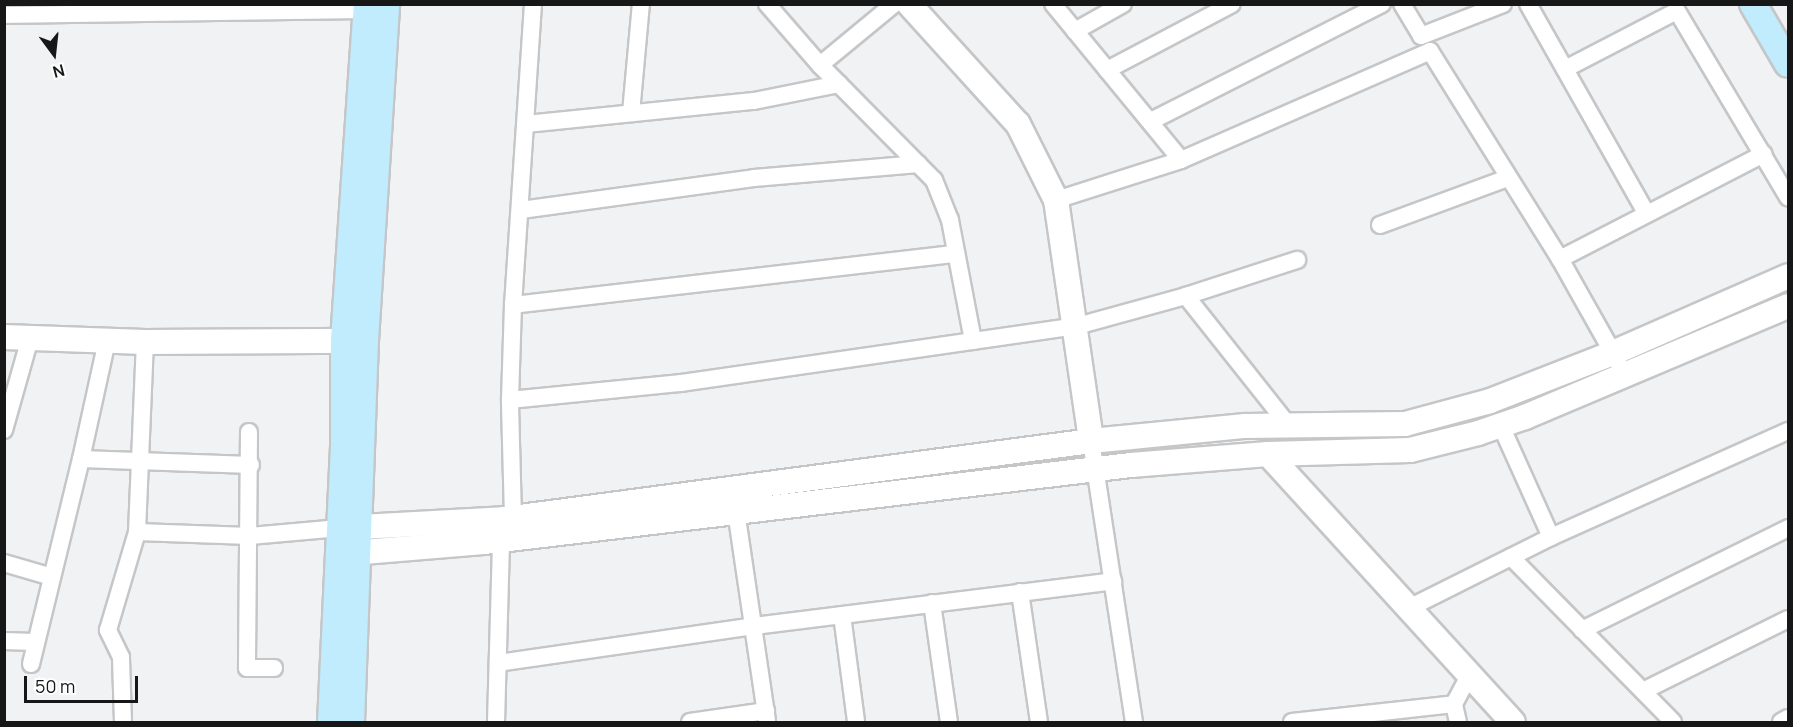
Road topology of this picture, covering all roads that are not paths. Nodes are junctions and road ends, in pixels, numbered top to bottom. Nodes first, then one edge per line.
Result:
1 (533, 4) edge
2 (641, 4) edge
3 (767, 4) edge
4 (894, 4) edge
5 (909, 4) edge
6 (1053, 4) edge
7 (1124, 4) edge
8 (1232, 4) edge
9 (1382, 4) edge
10 (1402, 4) edge
11 (1503, 4) edge
12 (1528, 4) edge
13 (1753, 4) edge
14 (376, 7) edge
15 (1675, 8) edge
16 (4, 15) edge
17 (1075, 31) junction
18 (1421, 36) junction
19 (1430, 51) junction
20 (1788, 64) edge
21 (820, 65) junction
22 (1565, 69) junction
23 (1107, 70) junction
24 (839, 84) junction
25 (631, 113) junction
26 (1151, 122) junction
27 (526, 124) junction
28 (1763, 154) junction
29 (1181, 160) junction
30 (918, 164) junction
31 (1508, 178) junction
32 (1788, 197) edge
33 (1056, 200) junction
34 (521, 210) junction
35 (1647, 214) junction
36 (1380, 225) dead end
37 (956, 254) junction
38 (1560, 259) junction
39 (1297, 260) dead end
40 (1788, 276) edge
41 (1186, 296) junction
42 (513, 305) junction
43 (1788, 306) edge
44 (1077, 326) junction
45 (4, 337) edge
46 (30, 338) junction
47 (107, 341) junction
48 (354, 341) junction
49 (973, 341) junction
50 (145, 342) junction
51 (1613, 353) junction
52 (1624, 376) junction
53 (510, 400) junction
54 (1245, 426) junction
55 (1501, 426) junction
56 (1290, 427) junction
57 (4, 430) edge
58 (1788, 431) edge
59 (249, 432) dead end
60 (1091, 441) junction
61 (1268, 454) junction
62 (81, 459) junction
63 (141, 462) junction
64 (251, 465) junction
65 (1095, 469) junction
66 (733, 488) junction
67 (736, 513) junction
68 (513, 518) junction
69 (349, 528) junction
70 (1788, 528) edge
71 (137, 532) junction
72 (250, 536) junction
73 (1551, 537) junction
74 (501, 540) junction
75 (346, 554) junction
76 (1510, 557) junction
77 (4, 563) edge
78 (52, 577) junction
79 (1113, 580) junction
80 (1020, 592) junction
81 (932, 603) junction
82 (1409, 608) junction
83 (842, 615) junction
84 (1788, 619) edge
85 (754, 626) junction
86 (1582, 630) junction
87 (4, 641) edge
88 (34, 642) junction
89 (498, 663) junction
90 (31, 664) dead end
91 (274, 668) dead end
92 (1469, 676) junction
93 (1643, 691) junction
94 (1454, 704) junction
95 (767, 717) edge
96 (1788, 718) edge
97 (123, 723) edge
98 (331, 723) edge
99 (351, 723) edge
100 (496, 723) edge
101 (690, 723) edge
102 (856, 723) edge
103 (949, 723) edge
104 (1039, 723) edge
105 (1134, 723) edge
106 (1292, 723) edge
107 (1458, 723) edge
108 (1512, 723) edge
109 (1673, 723) edge
110 (1781, 723) edge

1 - 27 street
2 - 25 street
3 - 21 street
4 - 21 street
5 - 33 street
6 - 17 street
7 - 17 street
8 - 23 street
9 - 26 street
10 - 18 street
11 - 18 street
12 - 22 street
13 - 20 main road
14 - 16 street
14 - 48 main road
15 - 22 street
15 - 28 street
17 - 23 street
18 - 19 street
19 - 29 street
19 - 31 street
21 - 24 street
22 - 35 street
23 - 26 street
24 - 25 street
24 - 30 street
25 - 27 street
26 - 29 street
27 - 34 street
28 - 32 street
28 - 35 street
29 - 33 street
30 - 34 street
30 - 37 street
31 - 36 street
31 - 38 street
33 - 44 street
34 - 42 street
35 - 38 street
37 - 42 street
37 - 49 street
38 - 51 street
39 - 41 street
40 - 51 street
41 - 44 street
41 - 56 street
42 - 53 street
43 - 52 street
44 - 49 street
44 - 60 street
45 - 46 street
46 - 47 street
46 - 57 street
47 - 50 street
47 - 62 street
48 - 50 street
48 - 69 main road
49 - 53 street
50 - 63 street
51 - 52 street
51 - 56 street
52 - 55 street
53 - 68 street
54 - 56 street
54 - 60 street
54 - 61 street
55 - 61 street
55 - 73 street
58 - 73 street
59 - 64 street
60 - 65 street
60 - 66 street
61 - 65 street
61 - 82 street
62 - 63 street
62 - 78 street
63 - 64 street
63 - 71 street
64 - 72 street
65 - 67 street
65 - 79 street
66 - 67 street
66 - 68 street
67 - 74 street
67 - 85 street
68 - 69 street
69 - 72 street
69 - 75 main road
70 - 86 street
71 - 72 street
71 - 97 street
72 - 91 street
73 - 76 street
74 - 75 street
74 - 89 street
75 - 98 main road
75 - 99 main road
76 - 82 street
76 - 86 street
77 - 78 street
78 - 88 street
79 - 80 street
79 - 105 street
80 - 81 street
80 - 104 street
81 - 83 street
81 - 103 street
82 - 92 street
83 - 85 street
83 - 102 street
84 - 93 street
85 - 89 street
85 - 95 street
86 - 93 street
87 - 88 street
88 - 90 street
89 - 100 street
92 - 94 street
92 - 108 street
93 - 109 street
94 - 106 street
94 - 107 street
95 - 101 street
96 - 110 street

